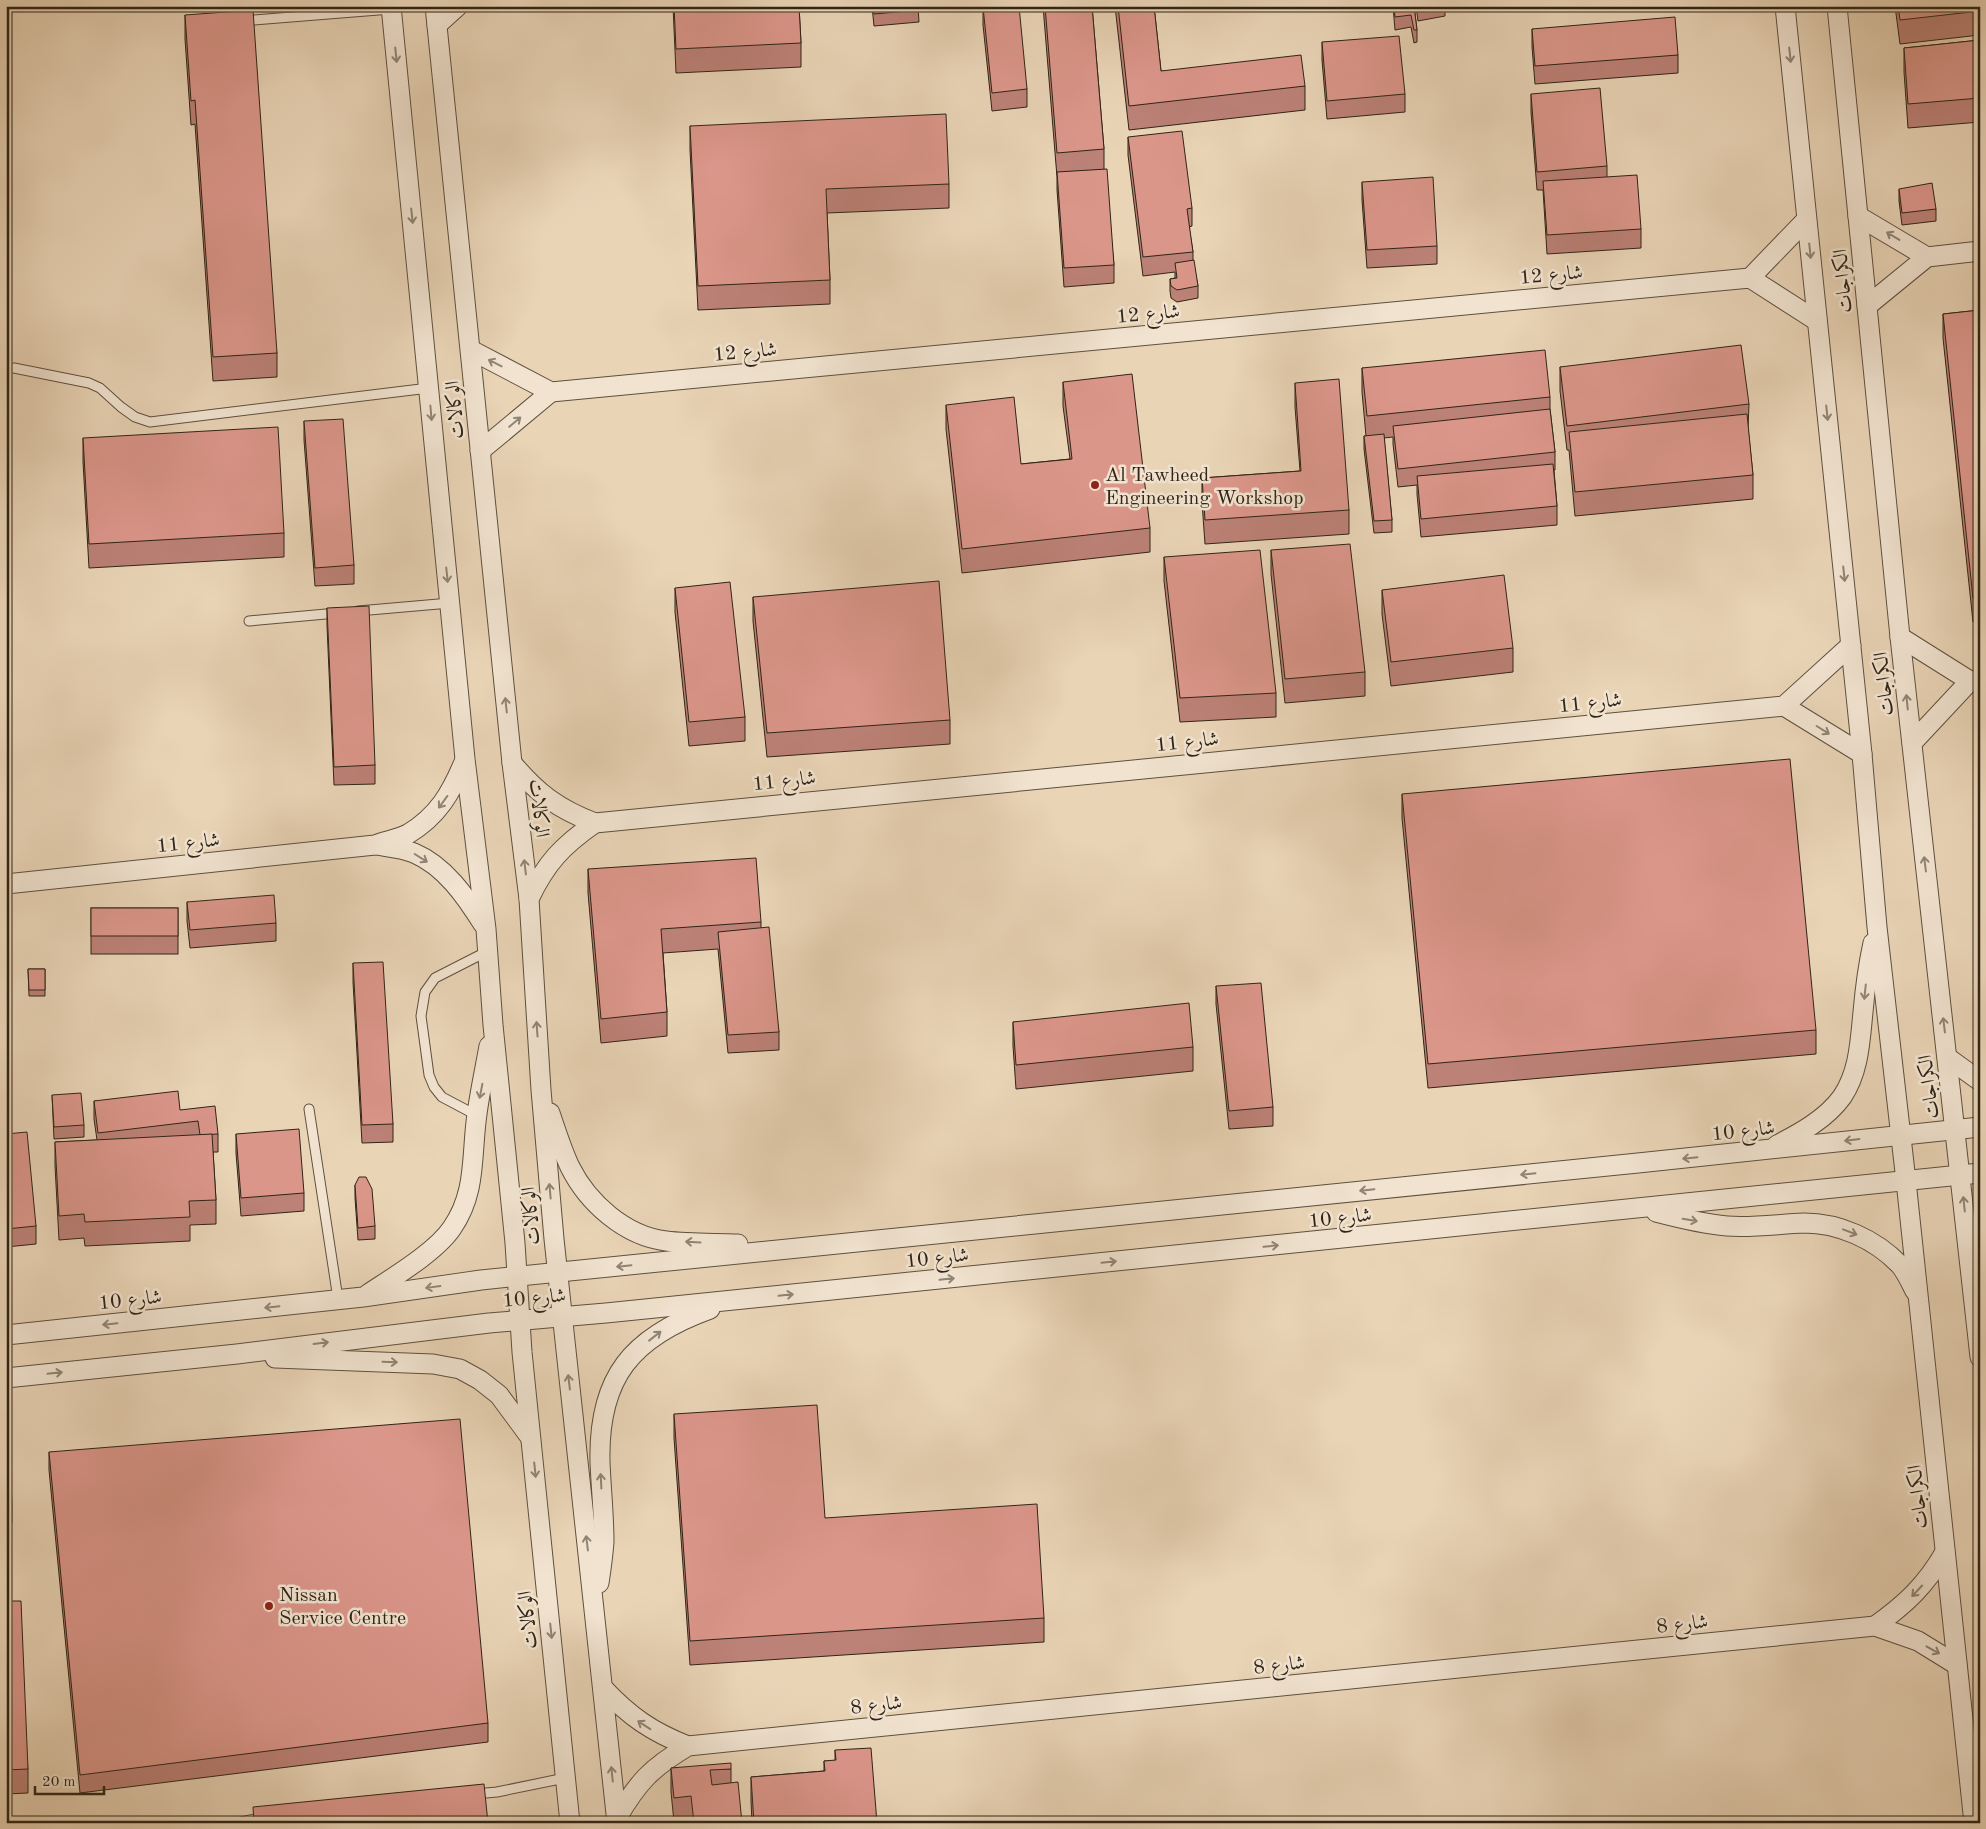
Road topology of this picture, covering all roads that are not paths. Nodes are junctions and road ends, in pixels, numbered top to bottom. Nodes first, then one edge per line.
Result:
1 (435, 6) edge
2 (458, 6) edge
3 (1785, 6) edge
4 (1837, 6) edge
5 (391, 8) edge
6 (235, 22) edge
7 (437, 25) junction
8 (1858, 216) junction
9 (1806, 220) junction
10 (1980, 251) edge
11 (1927, 257) junction
12 (1750, 278) junction
13 (1867, 306) junction
14 (1817, 321) junction
15 (470, 350) junction
16 (14, 368) dead end
17 (429, 388) junction
18 (551, 392) junction
19 (480, 451) junction
20 (450, 603) junction
21 (249, 621) dead end
22 (1900, 636) junction
23 (1851, 645) junction
24 (1975, 681) edge
25 (1784, 706) junction
26 (1912, 743) junction
27 (1862, 754) junction
28 (465, 759) junction
29 (512, 763) junction
30 (595, 823) junction
31 (374, 844) junction
32 (6, 884) edge
33 (529, 899) junction
34 (1877, 927) junction
35 (486, 929) junction
36 (488, 951) junction
37 (493, 1026) junction
38 (1948, 1058) junction
39 (1980, 1081) edge
40 (541, 1090) junction
41 (309, 1109) dead end
42 (476, 1115) junction
43 (1980, 1127) edge
44 (1956, 1129) junction
45 (1900, 1135) junction
46 (1767, 1150) junction
47 (1980, 1173) edge
48 (1960, 1175) junction
49 (1906, 1181) junction
50 (1642, 1209) junction
51 (794, 1247) junction
52 (558, 1273) junction
53 (517, 1277) junction
54 (1918, 1296) junction
55 (363, 1297) junction
56 (338, 1300) junction
57 (737, 1300) junction
58 (562, 1317) junction
59 (520, 1320) junction
60 (6, 1335) edge
61 (237, 1354) junction
62 (1980, 1357) edge
63 (6, 1378) edge
64 (532, 1440) junction
65 (1945, 1552) junction
66 (595, 1616) junction
67 (1875, 1626) junction
68 (1957, 1665) junction
69 (603, 1688) junction
70 (688, 1746) junction
71 (565, 1778) junction
72 (467, 1795) edge
73 (271, 1816) edge
74 (617, 1821) edge
75 (236, 1823) edge
76 (570, 1823) edge
77 (1974, 1823) edge

1 - 7 street, الوكالات
2 - 7 street
3 -> 9 street, الكراجات
4 - 8 street, الكراجات
5 - 6 lane
5 -> 17 street, الوكالات
7 - 15 street, الوكالات
11 -> 8 street
8 - 13 street, الكراجات
9 - 12 street
9 -> 14 street, الكراجات
10 - 11 street
11 - 13 street
12 - 14 street
12 - 18 street, شارع 12
13 - 22 street, الكراجات
14 -> 23 street, الكراجات
18 -> 15 street
15 - 19 street, الوكالات
16 - 17 lane
17 -> 20 street, الوكالات
19 -> 18 street
29 -> 19 street, الوكالات
20 - 21 lane
20 - 28 street, الوكالات
22 - 24 street
26 -> 22 street, الكراجات
23 - 25 street
23 - 27 street, الكراجات
24 - 26 street
25 -> 27 street
25 - 30 street, شارع 11
38 -> 26 street, الكراجات
27 - 34 street, الكراجات
28 -> 31 street, شارع 11
28 - 35 street, الوكالات
29 - 30 street, شارع 11
33 -> 29 street, الوكالات
30 - 33 street, شارع 11
31 - 32 street, شارع 11
31 -> 35 street, شارع 11
40 -> 33 street, الوكالات
34 - 45 street, الكراجات
34 -> 46 street, الكراجات
35 - 36 street, الوكالات
36 - 37 street, الوكالات
36 - 42 lane
37 -> 42 street, الوكالات
37 - 53 street, الوكالات
38 - 39 street
38 - 44 street, الكراجات
51 -> 40 street, شارع 10
52 -> 40 street, الوكالات
41 - 56 lane
42 - 55 street, الوكالات
43 - 44 street, شارع 10
44 - 45 street, شارع 10
44 - 48 street, الكراجات
45 -> 46 street, شارع 10
45 - 49 street, الكراجات
46 -> 51 street, شارع 10
47 - 48 street, شارع 10
48 - 49 street, شارع 10
62 -> 48 street, الكراجات
49 - 50 street, شارع 10
49 - 54 street, الكراجات
50 -> 54 street, شارع 10
57 -> 50 street, شارع 10
51 -> 52 street, شارع 10
52 - 53 street, شارع 10
52 - 58 street, الوكالات
53 -> 55 street, شارع 10
53 - 59 street, الوكالات
54 - 65 street, الكراجات
55 - 56 street, شارع 10
56 -> 60 street, شارع 10
57 - 58 street, شارع 10
66 -> 57 street, الوكالات
58 - 59 street, شارع 10
66 -> 58 street, الوكالات
61 -> 59 street, شارع 10
59 - 64 street, الوكالات
63 -> 61 street, شارع 10
61 -> 64 street, شارع 10
64 -> 71 street, الوكالات
65 -> 67 street, شارع 8
65 - 68 street, الكراجات
66 - 69 street, الوكالات
67 -> 68 street, شارع 8
67 - 70 street, شارع 8
68 - 77 street, الكراجات
70 -> 69 street, شارع 8
74 -> 69 street, الوكالات
70 - 74 street, شارع 8
71 - 72 lane
71 - 76 street, الوكالات
73 - 75 lane

